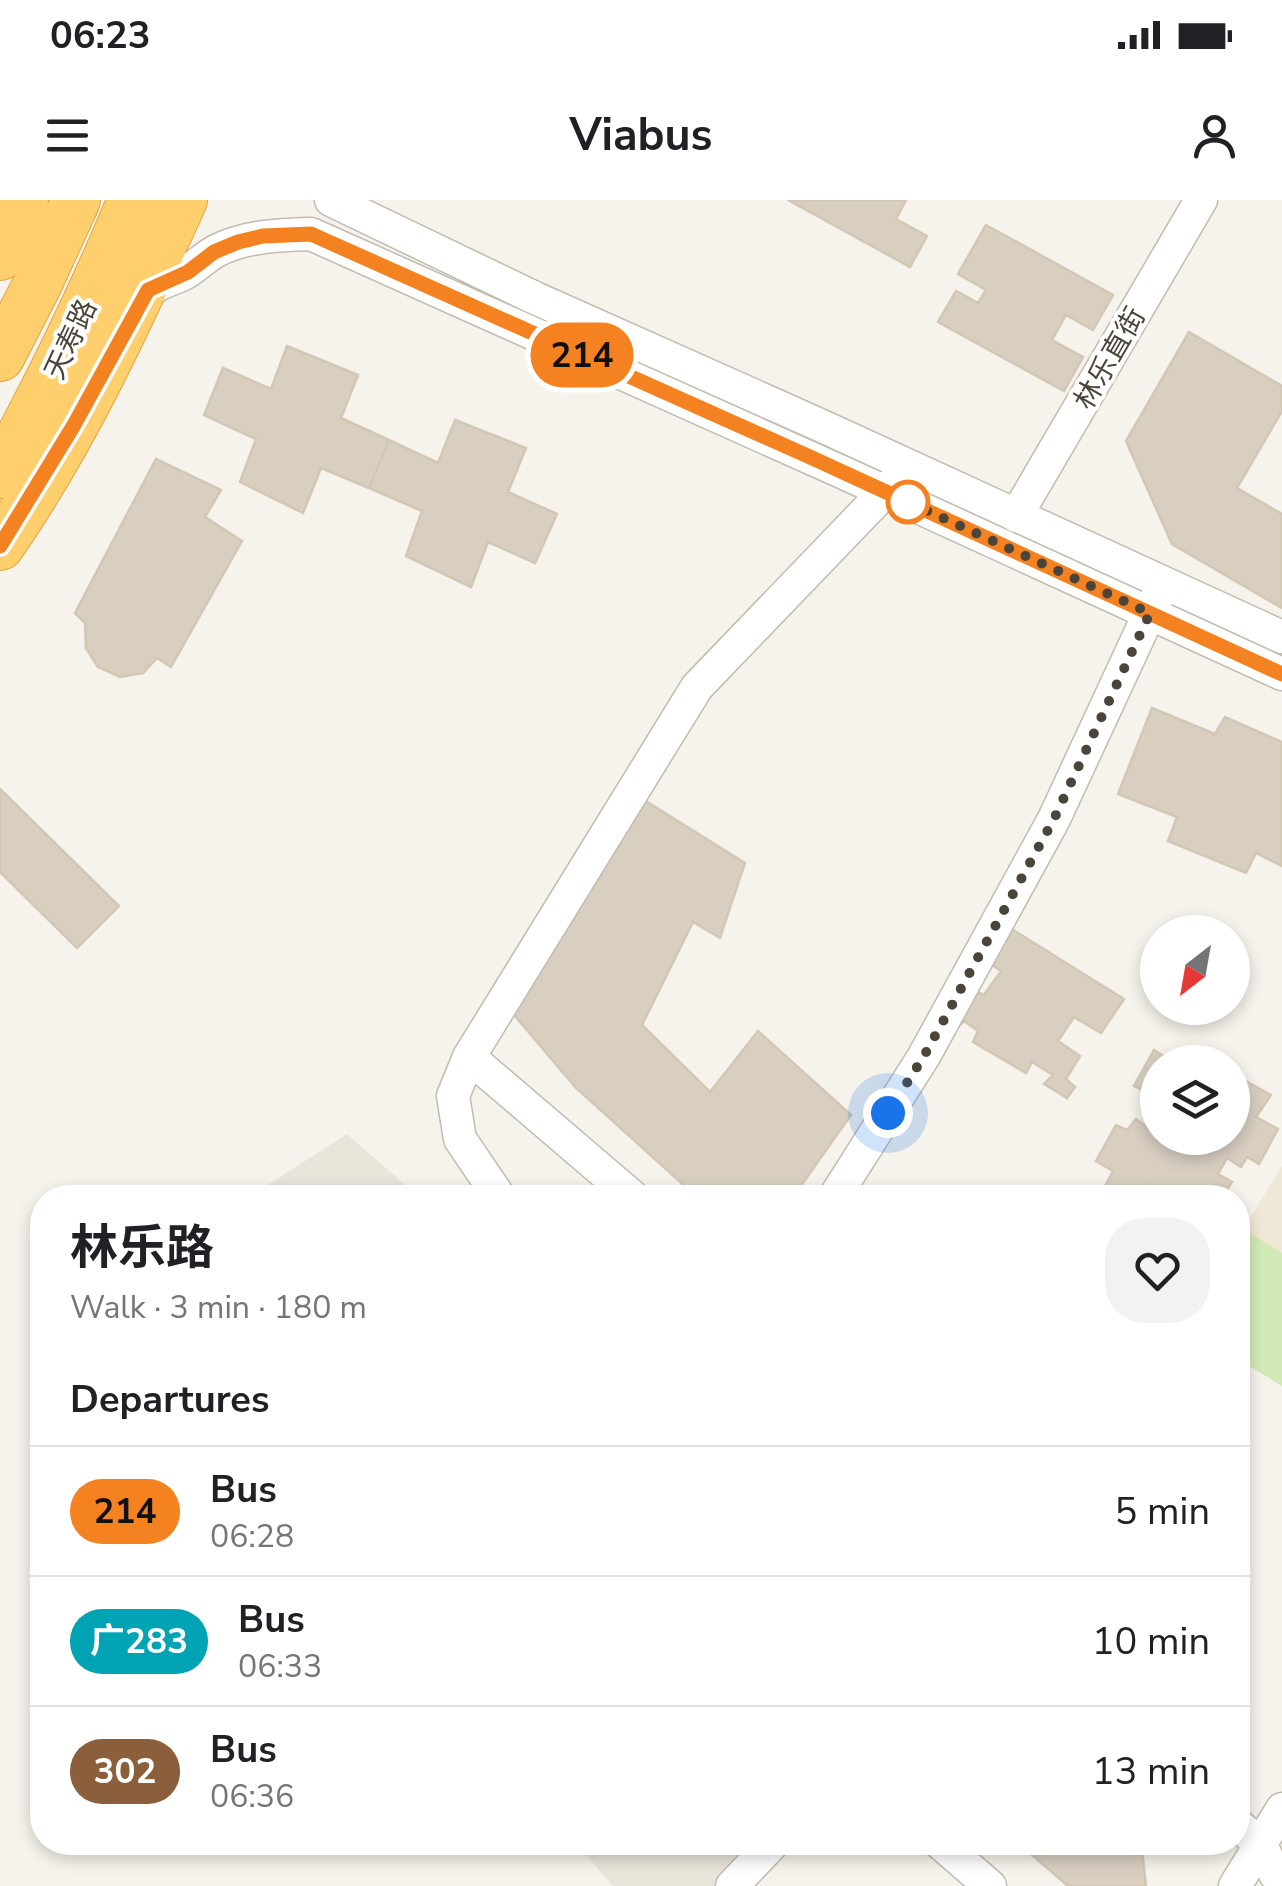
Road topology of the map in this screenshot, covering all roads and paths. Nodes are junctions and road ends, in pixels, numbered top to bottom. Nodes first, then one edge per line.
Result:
1 (24, 200) edge
2 (76, 200) edge
3 (132, 200) edge
4 (183, 200) edge
5 (331, 200) edge
6 (1201, 200) edge
7 (0, 256) edge
8 (0, 357) edge
9 (110, 360) junction
10 (908, 465) junction
11 (0, 474) edge
12 (886, 492) junction
13 (1016, 516) junction
14 (0, 546) edge
15 (1157, 598) junction
16 (1282, 637) edge
17 (1282, 674) edge
18 (468, 1057) junction
19 (491, 1185) edge
20 (619, 1185) edge
21 (842, 1185) edge
22 (1282, 1809) edge
23 (762, 1855) edge
24 (954, 1855) edge
25 (1270, 1861) edge
26 (732, 1886) edge
27 (990, 1886) edge
28 (1236, 1886) edge

1 - 7 highway
2 - 8 highway, 天寿路
3 - 11 highway, 天寿路
4 - 9 highway
5 - 10 street
6 - 13 street, 林乐直街
9 - 12 street
9 - 14 highway
10 - 12 street
10 - 13 street
12 - 15 street
12 - 18 street
13 - 15 street
15 - 16 street
15 - 17 street
15 - 21 street
18 - 19 street
18 - 20 street
22 - 25 street
23 - 26 street
24 - 27 street
25 - 28 street

